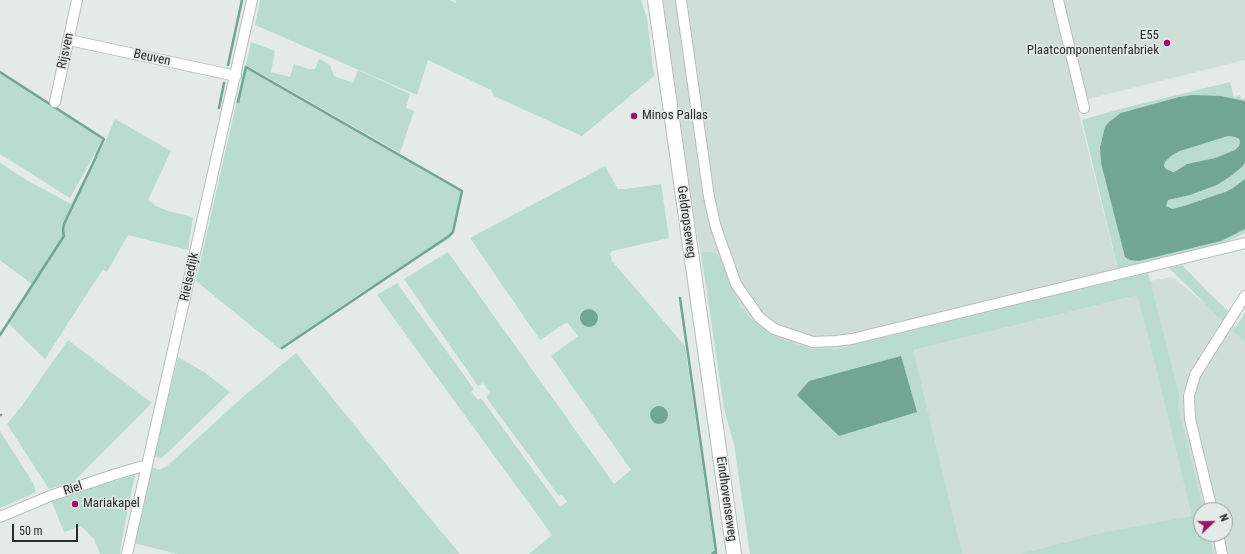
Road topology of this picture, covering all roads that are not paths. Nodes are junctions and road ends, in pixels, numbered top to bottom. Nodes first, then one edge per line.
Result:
1 (77, 0) edge
2 (252, 0) edge
3 (655, 0) edge
4 (681, 0) edge
5 (1058, 0) edge
6 (69, 40) junction
7 (236, 76) junction
8 (55, 102) dead end
9 (1084, 108) dead end
10 (1245, 243) edge
11 (1245, 296) edge
12 (718, 444) joint
13 (147, 466) junction
14 (1210, 502) edge
15 (0, 517) edge
16 (1220, 542) edge
17 (127, 554) edge
18 (734, 554) edge
19 (1222, 554) edge

1 - 6 street, Rijsven
2 - 7 street, Rielsedijk
3 - 12 main road, Geldropseweg
4 - 10 street
5 - 9 street
6 - 7 street, Beuven
6 - 8 street, Rijsven
7 - 13 street, Rielsedijk
11 - 14 street
12 - 18 main road, Eindhovenseweg
13 - 15 street, Riel
13 - 17 street, Rielsedijk
16 - 19 street

